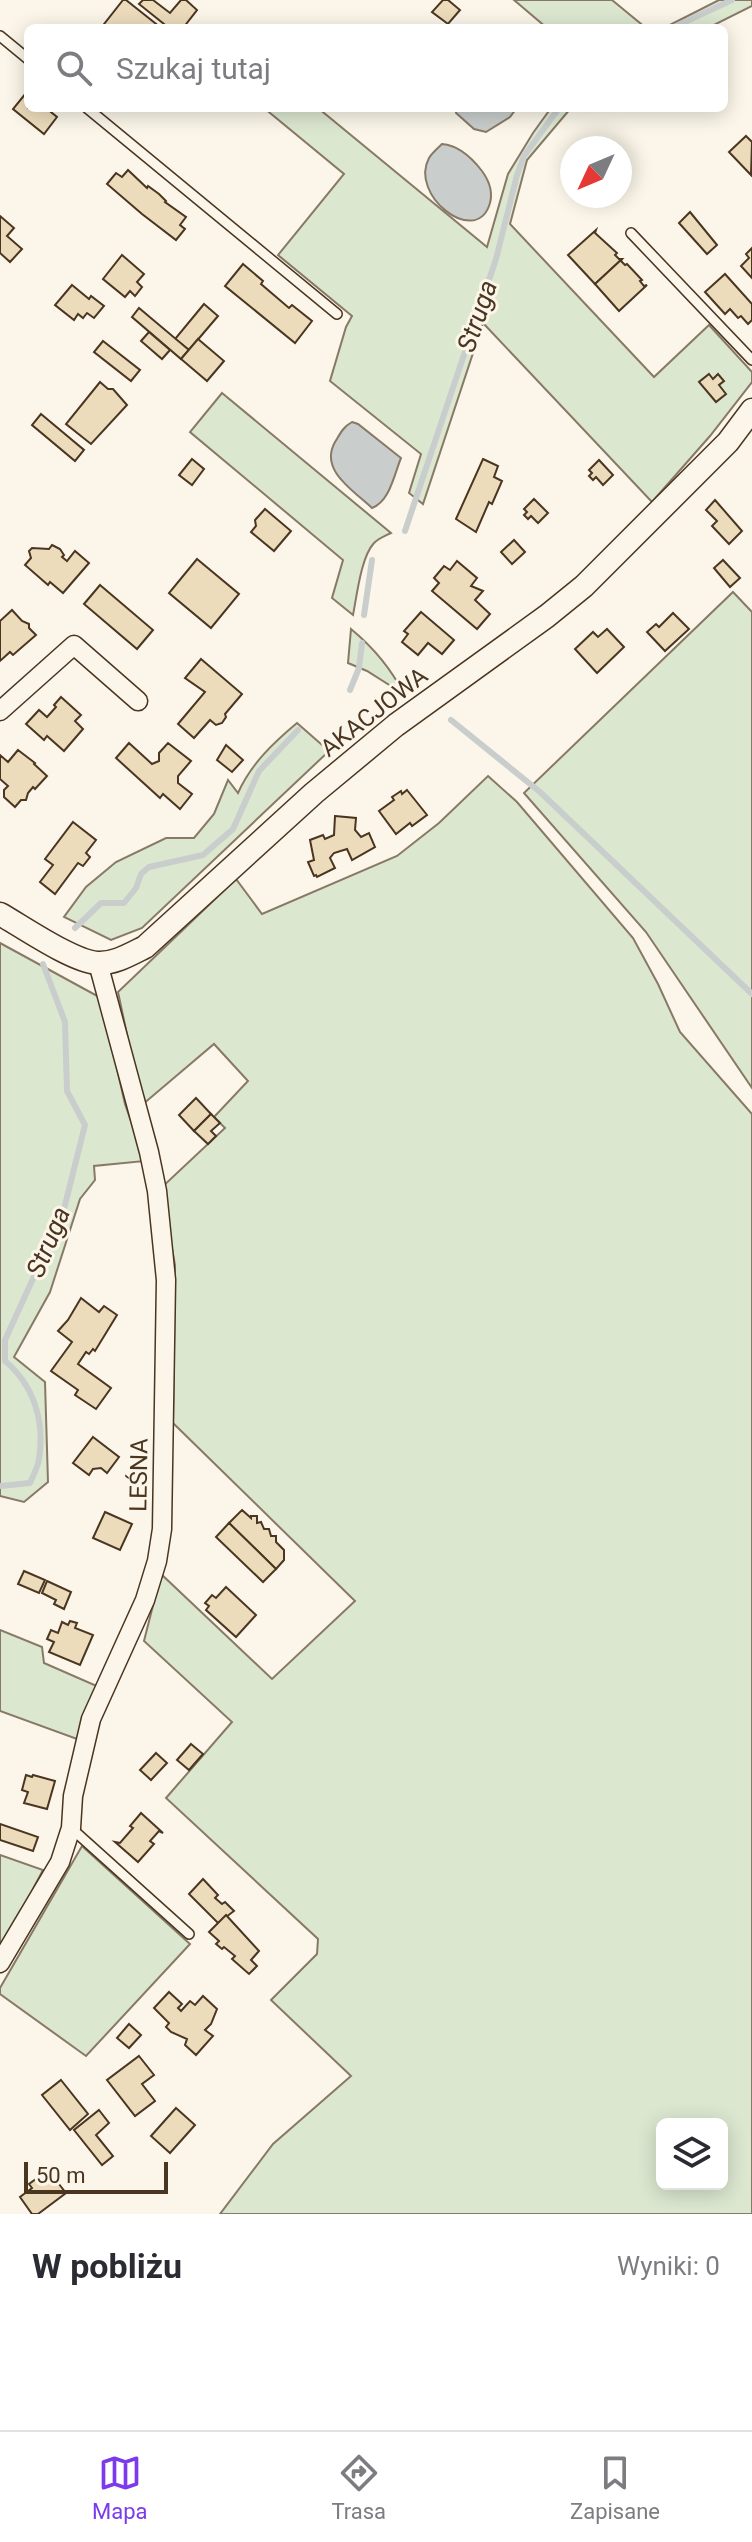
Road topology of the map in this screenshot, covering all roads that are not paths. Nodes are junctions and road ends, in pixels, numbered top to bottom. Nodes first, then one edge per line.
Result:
1 (0, 36) edge
2 (24, 56) edge
3 (92, 112) edge
4 (631, 233) dead end
5 (337, 314) dead end
6 (752, 360) edge
7 (752, 410) edge
8 (138, 701) dead end
9 (0, 711) edge
10 (0, 914) edge
11 (98, 963) junction
12 (71, 1828) junction
13 (189, 1934) dead end
14 (0, 1963) edge

1 - 2 lane
3 - 5 lane
4 - 6 lane
7 - 11 street, AKACJOWA
8 - 9 street
10 - 11 street
11 - 12 street, LEŚNA
12 - 13 lane
12 - 14 street, LEŚNA

